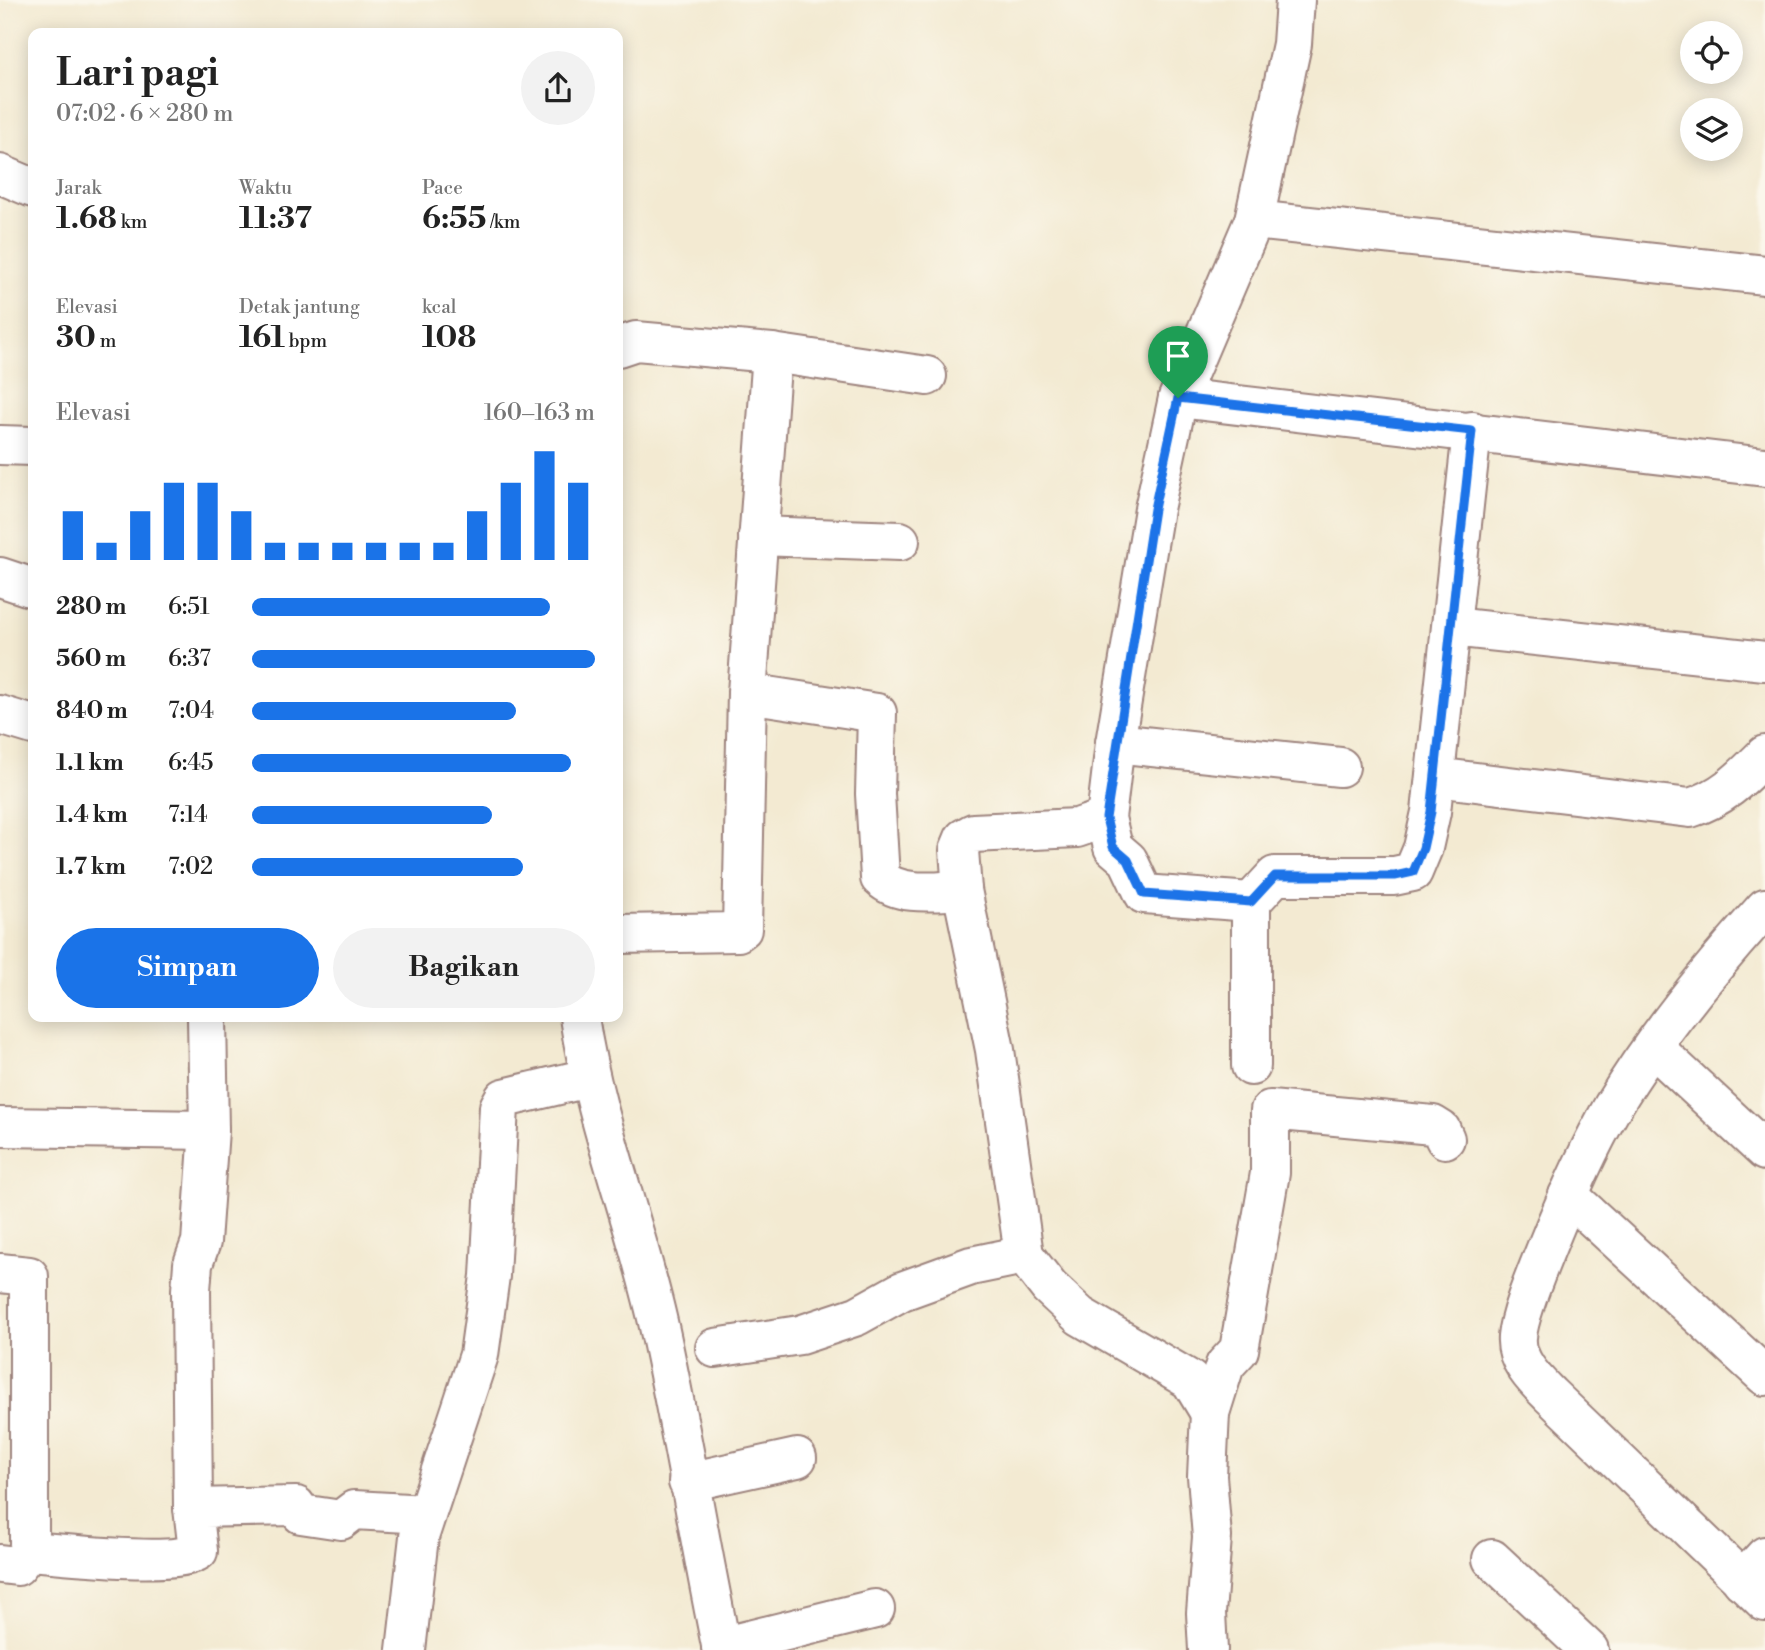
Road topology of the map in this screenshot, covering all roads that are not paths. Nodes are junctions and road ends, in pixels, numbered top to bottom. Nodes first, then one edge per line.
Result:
1 (1295, 0) edge
2 (0, 174) edge
3 (28, 186) edge
4 (0, 201) edge
5 (28, 204) edge
6 (1254, 220) junction
7 (1765, 275) edge
8 (623, 345) edge
9 (772, 353) junction
10 (927, 376) dead end
11 (1178, 398) junction
12 (1472, 431) junction
13 (0, 445) edge
14 (28, 446) edge
15 (1765, 467) edge
16 (758, 536) junction
17 (901, 541) dead end
18 (0, 577) edge
19 (28, 586) edge
20 (1452, 626) junction
21 (1765, 661) edge
22 (747, 693) junction
23 (0, 715) edge
24 (28, 724) edge
25 (1115, 743) junction
26 (1765, 755) edge
27 (1340, 767) dead end
28 (1434, 777) junction
29 (1106, 818) junction
30 (962, 890) junction
31 (1251, 902) junction
32 (1761, 922) edge
33 (623, 934) edge
34 (207, 1022) edge
35 (580, 1022) edge
36 (1653, 1047) junction
37 (1251, 1066) dead end
38 (588, 1078) junction
39 (0, 1128) edge
40 (209, 1130) junction
41 (1445, 1139) dead end
42 (1765, 1151) edge
43 (1568, 1195) junction
44 (1024, 1255) junction
45 (0, 1273) edge
46 (715, 1348) dead end
47 (1765, 1376) edge
48 (1210, 1413) junction
49 (797, 1458) dead end
50 (688, 1482) junction
51 (193, 1508) junction
52 (426, 1514) junction
53 (14, 1557) edge
54 (1492, 1559) dead end
55 (1757, 1580) edge
56 (875, 1609) dead end
57 (722, 1648) edge
58 (406, 1650) edge
59 (1209, 1650) edge
60 (1589, 1650) edge

1 - 6 street
2 - 3 street
4 - 5 street
6 - 7 street
6 - 11 street
8 - 9 street
9 - 10 street
9 - 16 street
11 - 12 street
11 - 25 street
12 - 15 street
12 - 20 street
13 - 14 street
16 - 17 street
16 - 22 street
18 - 19 street
20 - 21 street
20 - 28 street
22 - 30 street
22 - 33 street
23 - 24 street
25 - 27 street
25 - 29 street
26 - 28 street
28 - 31 street
29 - 30 street
29 - 31 street
30 - 44 street
31 - 37 street
32 - 36 street
34 - 40 street
35 - 38 street
36 - 42 street
36 - 43 street
38 - 50 street
38 - 52 street
39 - 40 street
40 - 51 street
41 - 48 street
43 - 47 street
43 - 55 street
44 - 46 street
44 - 48 street
45 - 53 street
48 - 59 street
49 - 50 street
50 - 57 street
51 - 52 street
51 - 53 street
52 - 58 street
54 - 60 street
56 - 57 street

